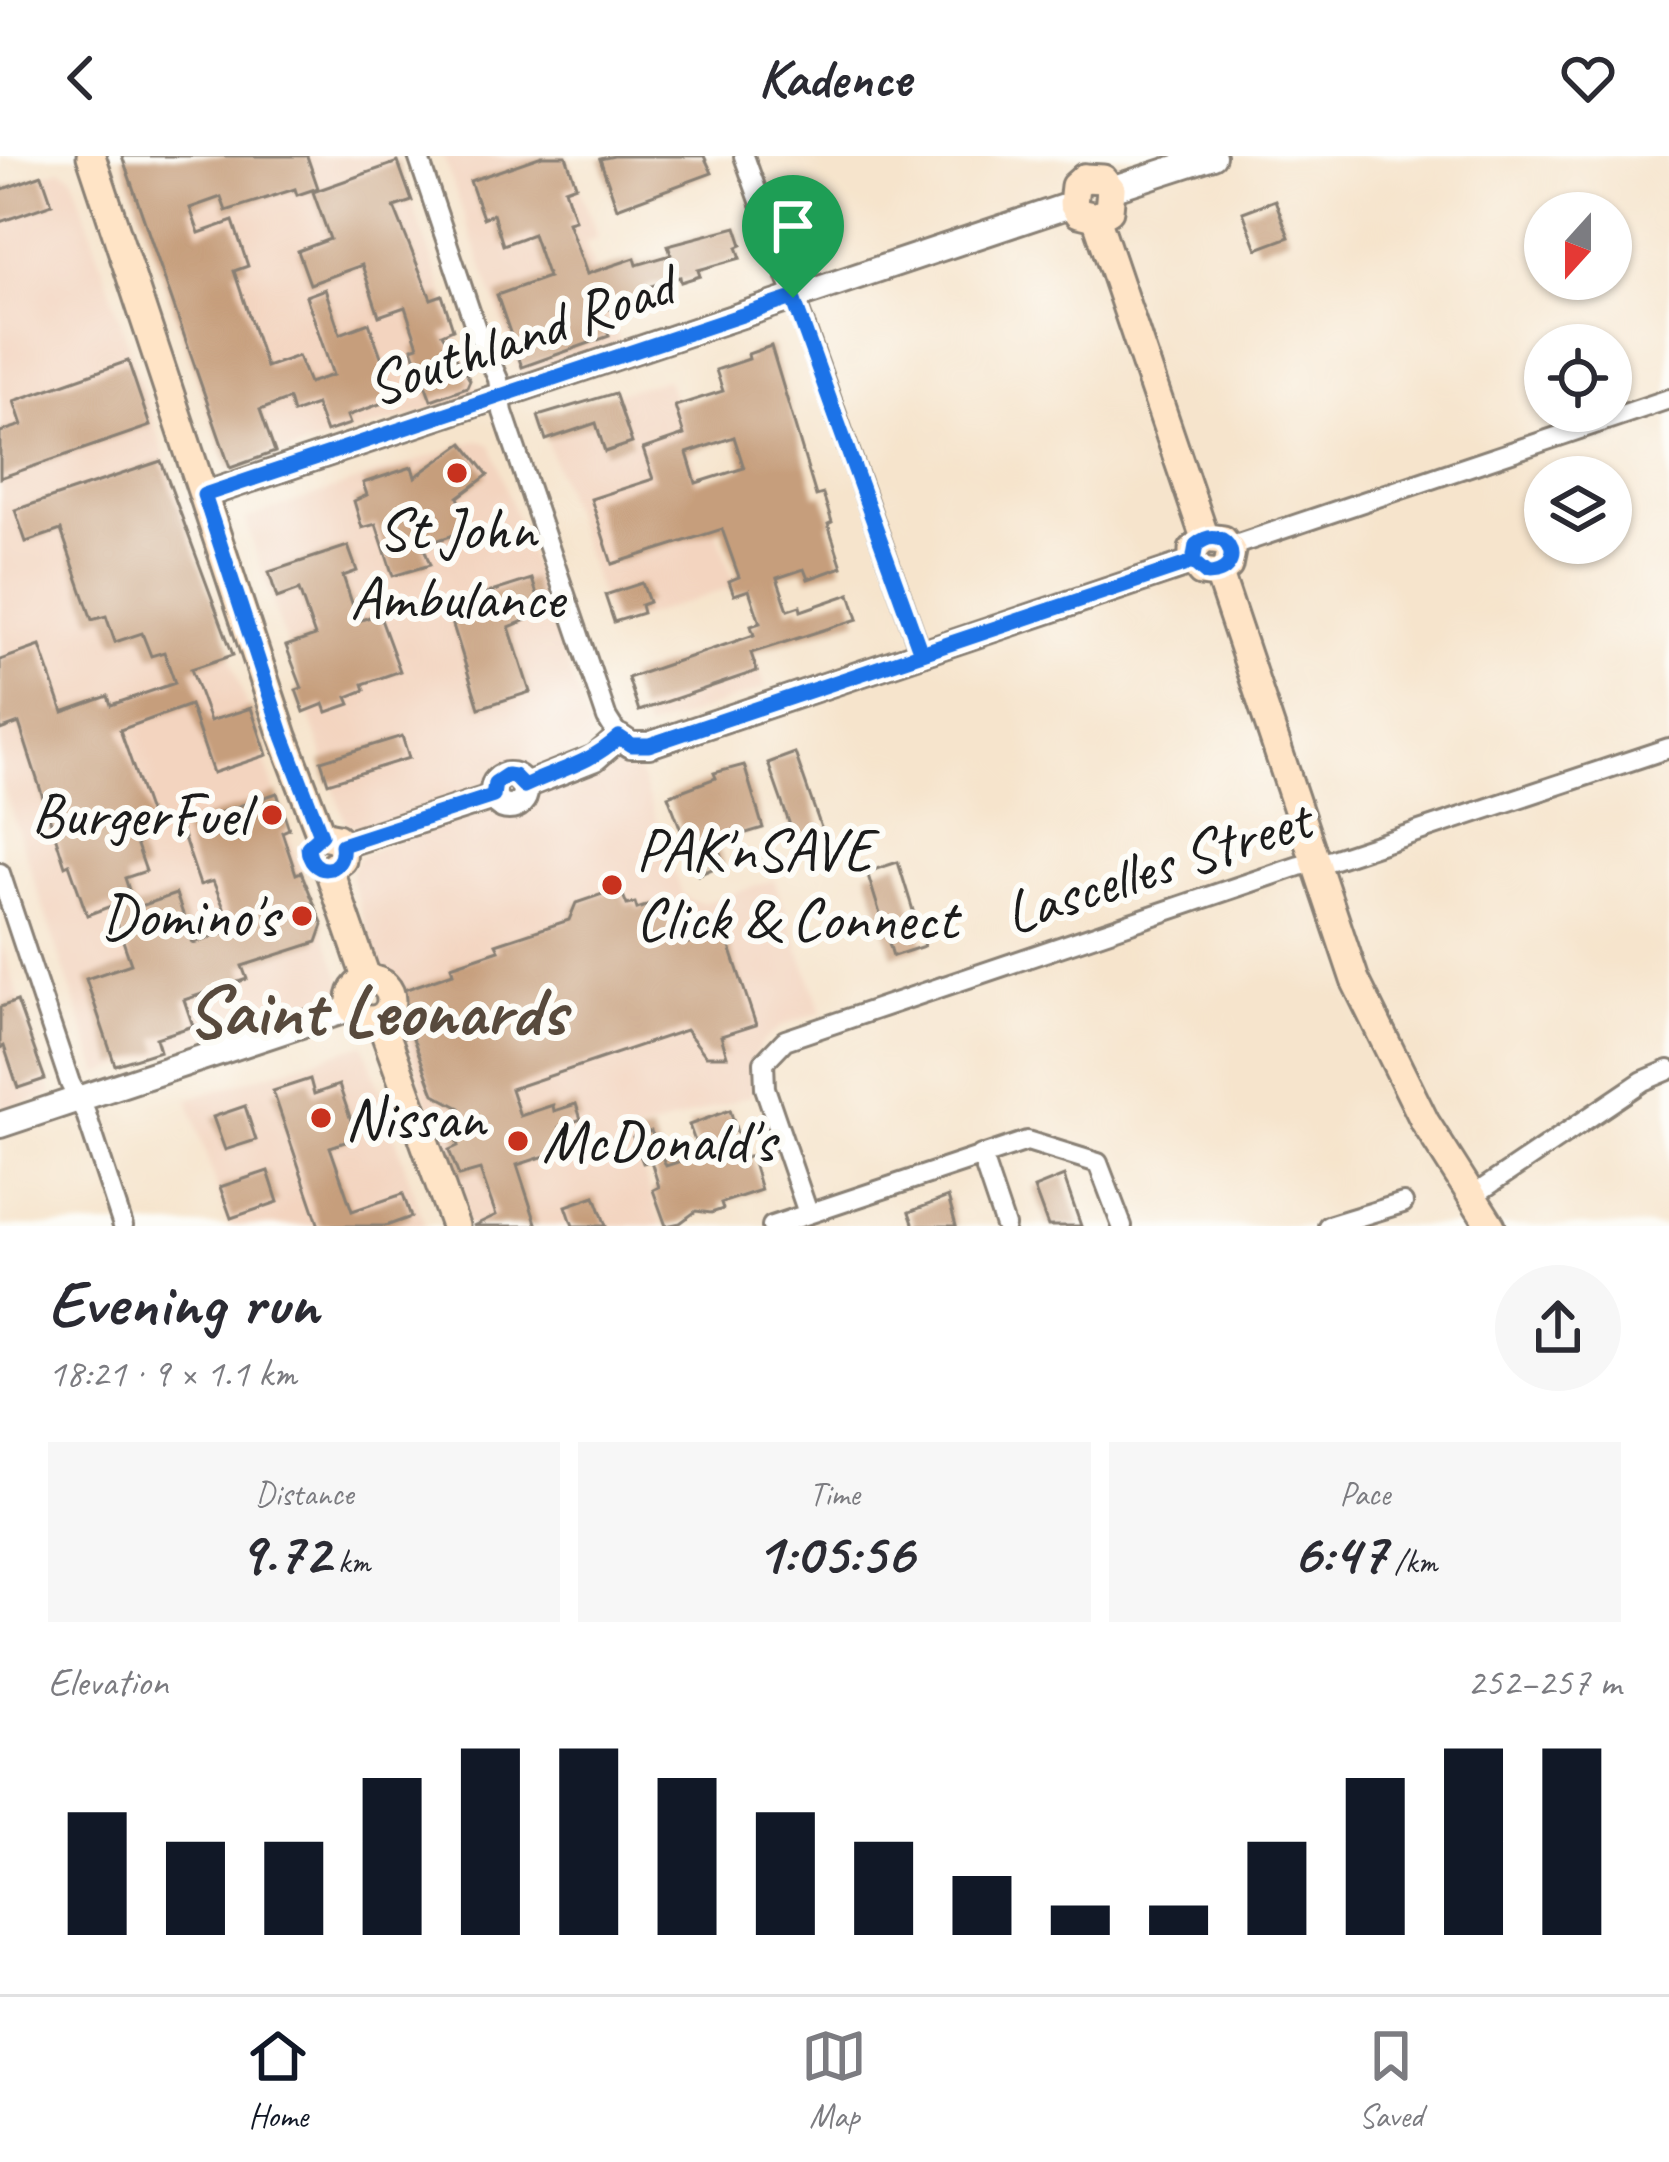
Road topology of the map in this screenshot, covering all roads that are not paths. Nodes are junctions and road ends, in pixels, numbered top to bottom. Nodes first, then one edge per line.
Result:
1 (91, 156) edge
2 (418, 156) edge
3 (744, 156) edge
4 (1214, 156) edge
5 (1083, 189) edge
6 (1112, 189) joint
7 (793, 298) junction
8 (500, 395) junction
9 (1669, 398) edge
10 (204, 495) junction
11 (1212, 555) junction
12 (921, 653) junction
13 (619, 737) junction
14 (1669, 748) edge
15 (331, 850) junction
16 (1316, 863) junction
17 (0, 873) edge
18 (368, 1016) junction
19 (1669, 1070) edge
20 (78, 1099) junction
21 (0, 1125) edge
22 (981, 1155) junction
23 (1471, 1197) junction
24 (1403, 1203) dead end
25 (808, 1213) junction
26 (123, 1226) edge
27 (440, 1226) edge
28 (455, 1226) edge
29 (772, 1226) edge
30 (1005, 1226) edge
31 (1122, 1226) edge
32 (1328, 1226) edge
33 (1491, 1226) edge

1 - 10 main road
2 - 8 street
3 - 7 street
4 - 6 street
5 - 6 main road
5 - 7 street, Southland Road
5 - 11 main road
7 - 8 street, Southland Road
7 - 12 street
8 - 10 street, Southland Road
8 - 13 street
9 - 11 street
10 - 15 main road
11 - 12 street
11 - 16 main road
12 - 13 street
13 - 15 street
14 - 16 street, Lascelles Street
15 - 18 main road
16 - 23 main road
16 - 25 street, Lascelles Street
17 - 20 street
18 - 20 street
18 - 27 main road
18 - 28 main road
19 - 23 street
20 - 21 street
20 - 26 street
22 - 25 street
22 - 30 street
22 - 31 street
23 - 33 main road
24 - 32 street
25 - 29 street

